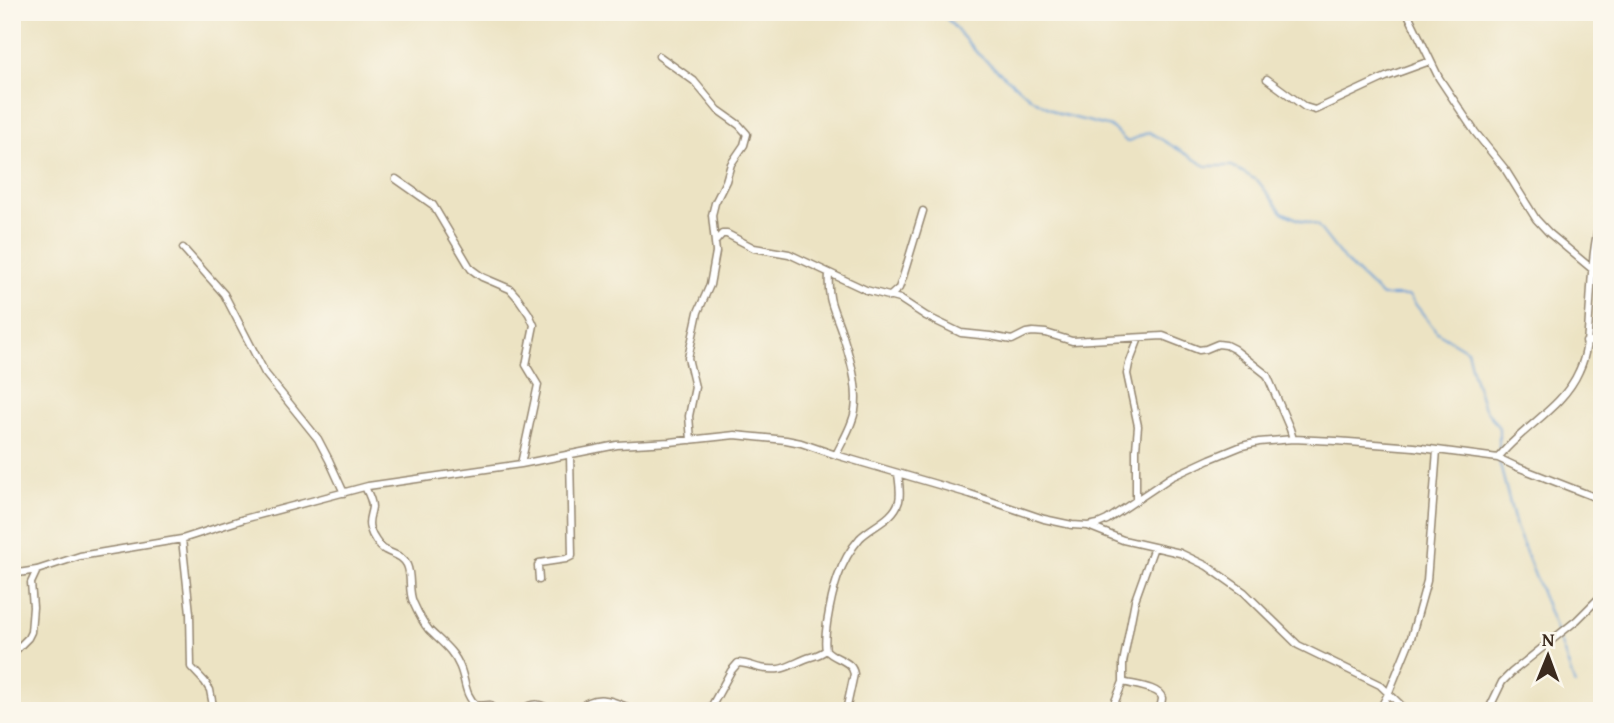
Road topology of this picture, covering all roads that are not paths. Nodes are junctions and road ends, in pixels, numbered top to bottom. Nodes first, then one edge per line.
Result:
1 (1407, 12) edge
2 (659, 56) dead end
3 (1430, 61) junction
4 (1267, 79) dead end
5 (396, 179) dead end
6 (923, 211) dead end
7 (1602, 215) edge
8 (715, 242) junction
9 (183, 248) dead end
10 (1592, 272) junction
11 (1602, 272) edge
12 (829, 274) junction
13 (889, 297) junction
14 (1139, 338) junction
15 (1586, 342) junction
16 (1602, 342) edge
17 (1293, 439) junction
18 (691, 440) junction
19 (1437, 450) junction
20 (570, 454) junction
21 (836, 455) junction
22 (1498, 458) junction
23 (521, 464) junction
24 (898, 474) junction
25 (365, 487) junction
26 (344, 493) junction
27 (1136, 499) junction
28 (1602, 500) edge
29 (1088, 526) junction
30 (182, 538) junction
31 (1154, 547) junction
32 (37, 570) junction
33 (12, 574) edge
34 (539, 580) dead end
35 (1602, 595) edge
36 (826, 650) junction
37 (12, 654) edge
38 (1123, 682) junction
39 (1389, 692) junction
40 (214, 711) edge
41 (493, 711) edge
42 (521, 711) edge
43 (554, 711) edge
44 (575, 711) edge
45 (639, 711) edge
46 (709, 711) edge
47 (778, 711) edge
48 (794, 711) edge
49 (846, 711) edge
50 (1111, 711) edge
51 (1159, 711) edge
52 (1378, 711) edge
53 (1407, 711) edge
54 (1488, 711) edge

1 - 3 street
2 - 8 street
3 - 4 street
3 - 10 street
5 - 23 street
6 - 13 street
7 - 10 street
8 - 12 street
8 - 18 street
9 - 26 street
10 - 11 street
10 - 15 street
12 - 13 street
12 - 21 street
13 - 14 street
14 - 17 street
14 - 27 street
15 - 16 street
15 - 22 street
17 - 19 street
17 - 27 street
18 - 20 street
18 - 21 street
19 - 22 street
19 - 39 street
20 - 23 street
20 - 34 street
21 - 24 street
22 - 28 street
23 - 25 street
24 - 29 street
24 - 36 street
25 - 26 street
25 - 41 street
26 - 30 street
27 - 29 street
29 - 31 street
30 - 32 street
30 - 40 street
31 - 38 street
31 - 39 street
32 - 33 street
32 - 37 street
35 - 54 street
36 - 46 street
36 - 49 street
38 - 50 street
38 - 51 street
39 - 52 street
39 - 53 street
42 - 43 street
44 - 45 street
47 - 48 street

